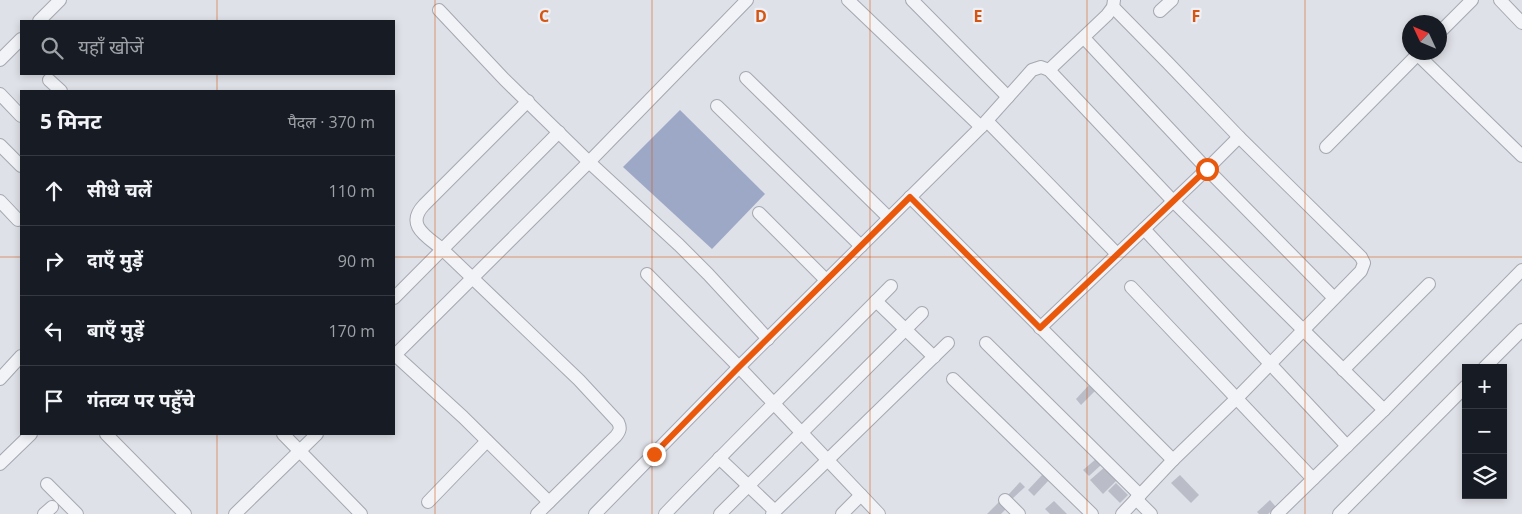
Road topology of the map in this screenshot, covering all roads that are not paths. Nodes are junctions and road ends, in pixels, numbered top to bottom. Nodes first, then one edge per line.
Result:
1 (60, 0) edge
2 (747, 0) edge
3 (848, 0) edge
4 (912, 0) edge
5 (1172, 0) edge
6 (1472, 0) edge
7 (1500, 0) edge
8 (1113, 4) edge
9 (439, 10) dead end
10 (1160, 11) dead end
11 (40, 20) edge
12 (1522, 23) edge
13 (1447, 25) edge
14 (1084, 38) junction
15 (20, 40) edge
16 (0, 60) edge
17 (1412, 60) edge
18 (1424, 60) edge
19 (1049, 70) junction
20 (746, 78) dead end
21 (49, 80) dead end
22 (60, 90) edge
23 (0, 94) edge
24 (1008, 97) junction
25 (528, 102) junction
26 (717, 106) dead end
27 (20, 115) edge
28 (984, 124) junction
29 (560, 132) junction
30 (1239, 137) junction
31 (0, 144) edge
32 (1326, 147) dead end
33 (1522, 156) edge
34 (589, 162) junction
35 (20, 165) edge
36 (1207, 169) junction
37 (910, 197) junction
38 (0, 201) edge
39 (1173, 201) junction
40 (759, 213) dead end
41 (889, 218) junction
42 (18, 220) dead end
43 (1144, 229) junction
44 (861, 246) junction
45 (442, 249) junction
46 (1117, 254) junction
47 (1522, 270) edge
48 (648, 274) dead end
49 (472, 278) junction
50 (826, 280) junction
51 (1429, 284) dead end
52 (891, 286) dead end
53 (1131, 287) dead end
54 (395, 297) edge
55 (1334, 298) junction
56 (876, 301) junction
57 (922, 313) dead end
58 (1040, 328) junction
59 (906, 330) junction
60 (1303, 330) junction
61 (1522, 330) edge
62 (768, 339) junction
63 (948, 343) dead end
64 (986, 343) dead end
65 (395, 354) edge
66 (395, 356) edge
67 (934, 356) junction
68 (20, 357) edge
69 (1270, 363) junction
70 (1488, 364) edge
71 (739, 367) junction
72 (1343, 370) junction
73 (0, 379) edge
74 (953, 379) dead end
75 (1462, 390) edge
76 (1236, 398) junction
77 (774, 404) junction
78 (1384, 410) junction
79 (801, 433) junction
80 (30, 435) edge
81 (107, 435) edge
82 (284, 435) edge
83 (315, 435) edge
84 (487, 441) junction
85 (1347, 446) junction
86 (300, 451) junction
87 (719, 458) junction
88 (1173, 460) junction
89 (828, 461) junction
90 (0, 464) edge
91 (1313, 479) junction
92 (47, 484) dead end
93 (748, 485) junction
94 (861, 495) junction
95 (1138, 497) junction
96 (1005, 500) dead end
97 (428, 502) dead end
98 (549, 502) junction
99 (773, 512) edge
100 (78, 514) edge
101 (185, 514) edge
102 (235, 514) edge
103 (361, 514) edge
104 (537, 514) edge
105 (595, 514) edge
106 (665, 514) edge
107 (720, 514) edge
108 (842, 514) edge
109 (879, 514) edge
110 (1019, 514) edge
111 (1092, 514) edge
112 (1122, 514) edge
113 (1151, 514) edge
114 (1277, 514) edge
115 (1339, 514) edge

1 - 11 street
2 - 34 street
3 - 28 street
4 - 24 street
5 - 10 street
6 - 13 street
7 - 12 street
8 - 14 street
8 - 30 street
9 - 25 street
14 - 19 street
14 - 36 street
15 - 16 street
17 - 32 street
18 - 33 street
19 - 24 street
19 - 39 street
20 - 41 street
21 - 22 street
23 - 27 street
24 - 28 street
25 - 29 street
25 - 45 street
26 - 44 street
28 - 37 street
28 - 46 street
29 - 34 street
29 - 45 street
30 - 36 street
30 - 55 street
31 - 35 street
34 - 49 street
34 - 62 street
36 - 39 street
36 - 55 street
37 - 41 street
37 - 58 street
38 - 42 street
39 - 43 street
39 - 60 street
40 - 50 street
41 - 44 street
43 - 46 street
43 - 69 street
44 - 50 street
45 - 49 street
45 - 54 street
46 - 58 street
47 - 78 street
48 - 71 street
49 - 65 street
49 - 98 street
50 - 62 street
51 - 72 street
52 - 56 street
53 - 76 street
55 - 60 street
56 - 59 street
56 - 77 street
57 - 59 street
58 - 88 street
59 - 67 street
59 - 79 street
60 - 69 street
60 - 72 street
61 - 70 street
62 - 71 street
63 - 67 street
64 - 95 street
66 - 84 street
67 - 89 street
68 - 73 street
69 - 76 street
69 - 85 street
71 - 77 street
71 - 105 street
72 - 78 street
74 - 111 street
75 - 115 street
76 - 88 street
76 - 91 street
77 - 79 street
77 - 87 street
78 - 85 street
79 - 89 street
79 - 93 street
80 - 90 street
81 - 101 street
82 - 86 street
83 - 86 street
84 - 97 street
84 - 98 street
85 - 91 street
86 - 102 street
86 - 103 street
87 - 93 street
87 - 106 street
88 - 95 street
89 - 94 street
89 - 99 street
91 - 114 street
92 - 100 street
93 - 99 street
93 - 107 street
94 - 108 street
94 - 109 street
95 - 112 street
95 - 113 street
96 - 110 street
98 - 104 street

